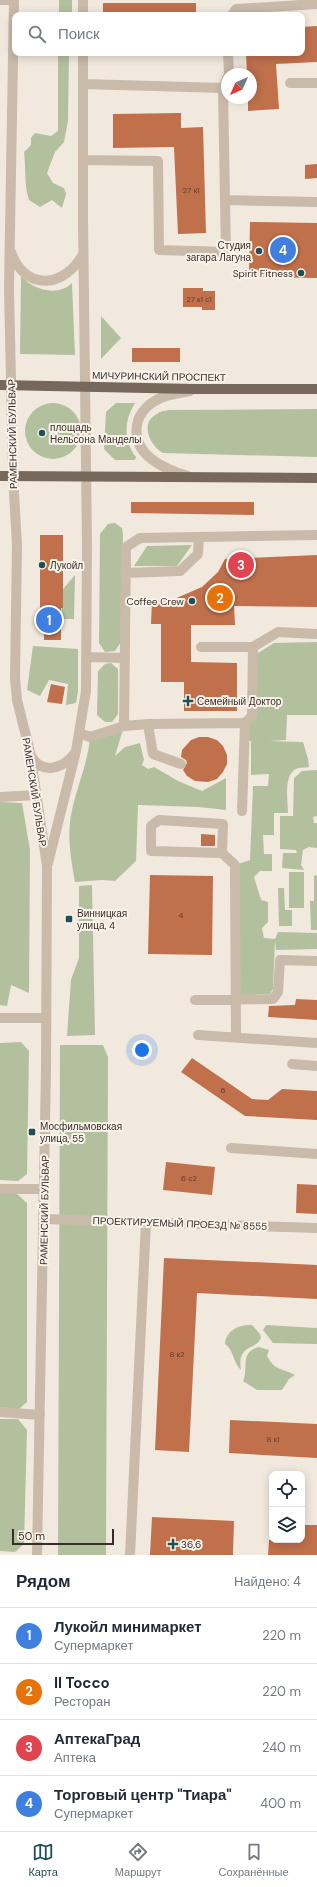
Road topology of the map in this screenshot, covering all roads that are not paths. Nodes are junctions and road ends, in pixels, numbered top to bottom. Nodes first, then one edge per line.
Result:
1 (0, 0) edge
2 (14, 0) edge
3 (83, 0) edge
4 (317, 4) edge
5 (14, 12) edge
6 (83, 12) edge
7 (234, 12) edge
8 (13, 56) edge
9 (83, 56) edge
10 (228, 56) edge
11 (229, 68) edge
12 (221, 83) edge
13 (290, 83) dead end
14 (317, 83) edge
15 (83, 84) junction
16 (225, 104) edge
17 (83, 160) junction
18 (225, 200) junction
19 (317, 202) edge
20 (11, 250) junction
21 (83, 253) junction
22 (5, 288) edge
23 (0, 385) edge
24 (12, 385) junction
25 (86, 386) junction
26 (195, 389) junction
27 (317, 389) edge
28 (0, 476) edge
29 (13, 476) junction
30 (87, 477) junction
31 (196, 478) junction
32 (317, 478) edge
33 (317, 535) edge
34 (199, 537) junction
35 (125, 573) junction
36 (317, 634) edge
37 (201, 647) dead end
38 (253, 647) junction
39 (86, 657) junction
40 (125, 658) junction
41 (245, 723) junction
42 (148, 724) junction
43 (124, 726) junction
44 (79, 733) junction
45 (76, 751) junction
46 (30, 752) junction
47 (181, 764) dead end
48 (37, 795) junction
49 (0, 797) edge
50 (242, 811) dead end
51 (222, 853) junction
52 (47, 866) junction
53 (317, 961) edge
54 (236, 999) junction
55 (195, 1000) dead end
56 (0, 1018) edge
57 (46, 1018) junction
58 (198, 1035) dead end
59 (236, 1037) junction
60 (317, 1043) edge
61 (292, 1064) dead end
62 (317, 1066) edge
63 (231, 1148) dead end
64 (317, 1154) edge
65 (0, 1188) edge
66 (44, 1189) junction
67 (43, 1219) junction
68 (146, 1222) junction
69 (317, 1228) edge
70 (0, 1412) edge
71 (40, 1415) junction
72 (37, 1555) edge
73 (130, 1555) edge

1 - 2 street
2 - 5 street, РАМЕНСКИЙ БУЛЬВАР
3 - 6 street
4 - 7 street
8 - 20 street, РАМЕНСКИЙ БУЛЬВАР
9 - 15 street, РАМЕНСКИЙ БУЛЬВАР
10 - 11 street
12 - 15 street
13 - 14 street
15 - 17 street, РАМЕНСКИЙ БУЛЬВАР
16 - 18 street
17 - 18 street
17 - 21 street, РАМЕНСКИЙ БУЛЬВАР
18 - 19 street
20 - 21 street
20 - 22 street, РАМЕНСКИЙ БУЛЬВАР
21 - 25 street, РАМЕНСКИЙ БУЛЬВАР
22 - 24 street, РАМЕНСКИЙ БУЛЬВАР
23 - 24 main road, МИЧУРИНСКИЙ ПРОСПЕКТ
24 - 25 main road, МИЧУРИНСКИЙ ПРОСПЕКТ
24 - 29 street, РАМЕНСКИЙ БУЛЬВАР
25 - 26 main road, МИЧУРИНСКИЙ ПРОСПЕКТ
25 - 30 street, РАМЕНСКИЙ БУЛЬВАР
26 - 27 main road, МИЧУРИНСКИЙ ПРОСПЕКТ
26 - 31 street
28 - 29 main road
29 - 30 main road
29 - 46 street, РАМЕНСКИЙ БУЛЬВАР
30 - 31 main road
30 - 39 street, РАМЕНСКИЙ БУЛЬВАР
31 - 32 main road
33 - 34 street
34 - 35 street
34 - 35 street
35 - 40 street
36 - 38 street
37 - 38 street
38 - 41 street
39 - 40 street
39 - 44 street, РАМЕНСКИЙ БУЛЬВАР
40 - 43 street
41 - 42 street
41 - 50 street
42 - 43 street
42 - 47 street
43 - 44 street
44 - 45 street, РАМЕНСКИЙ БУЛЬВАР
45 - 46 street
45 - 52 street, РАМЕНСКИЙ БУЛЬВАР
46 - 48 street, РАМЕНСКИЙ БУЛЬВАР
48 - 49 street
48 - 52 street, РАМЕНСКИЙ БУЛЬВАР
51 - 51 street
51 - 54 street
52 - 57 street, РАМЕНСКИЙ БУЛЬВАР
53 - 54 street
54 - 55 street
54 - 59 street
56 - 57 street
57 - 66 street, РАМЕНСКИЙ БУЛЬВАР
58 - 59 street
59 - 60 street
61 - 62 street
63 - 64 street
65 - 66 street
66 - 67 street, РАМЕНСКИЙ БУЛЬВАР
67 - 68 street, ПРОЕКТИРУЕМЫЙ ПРОЕЗД № 8555
67 - 71 street, РАМЕНСКИЙ БУЛЬВАР
68 - 69 street, ПРОЕКТИРУЕМЫЙ ПРОЕЗД № 8555
68 - 73 street
70 - 71 street
71 - 72 street, РАМЕНСКИЙ БУЛЬВАР

